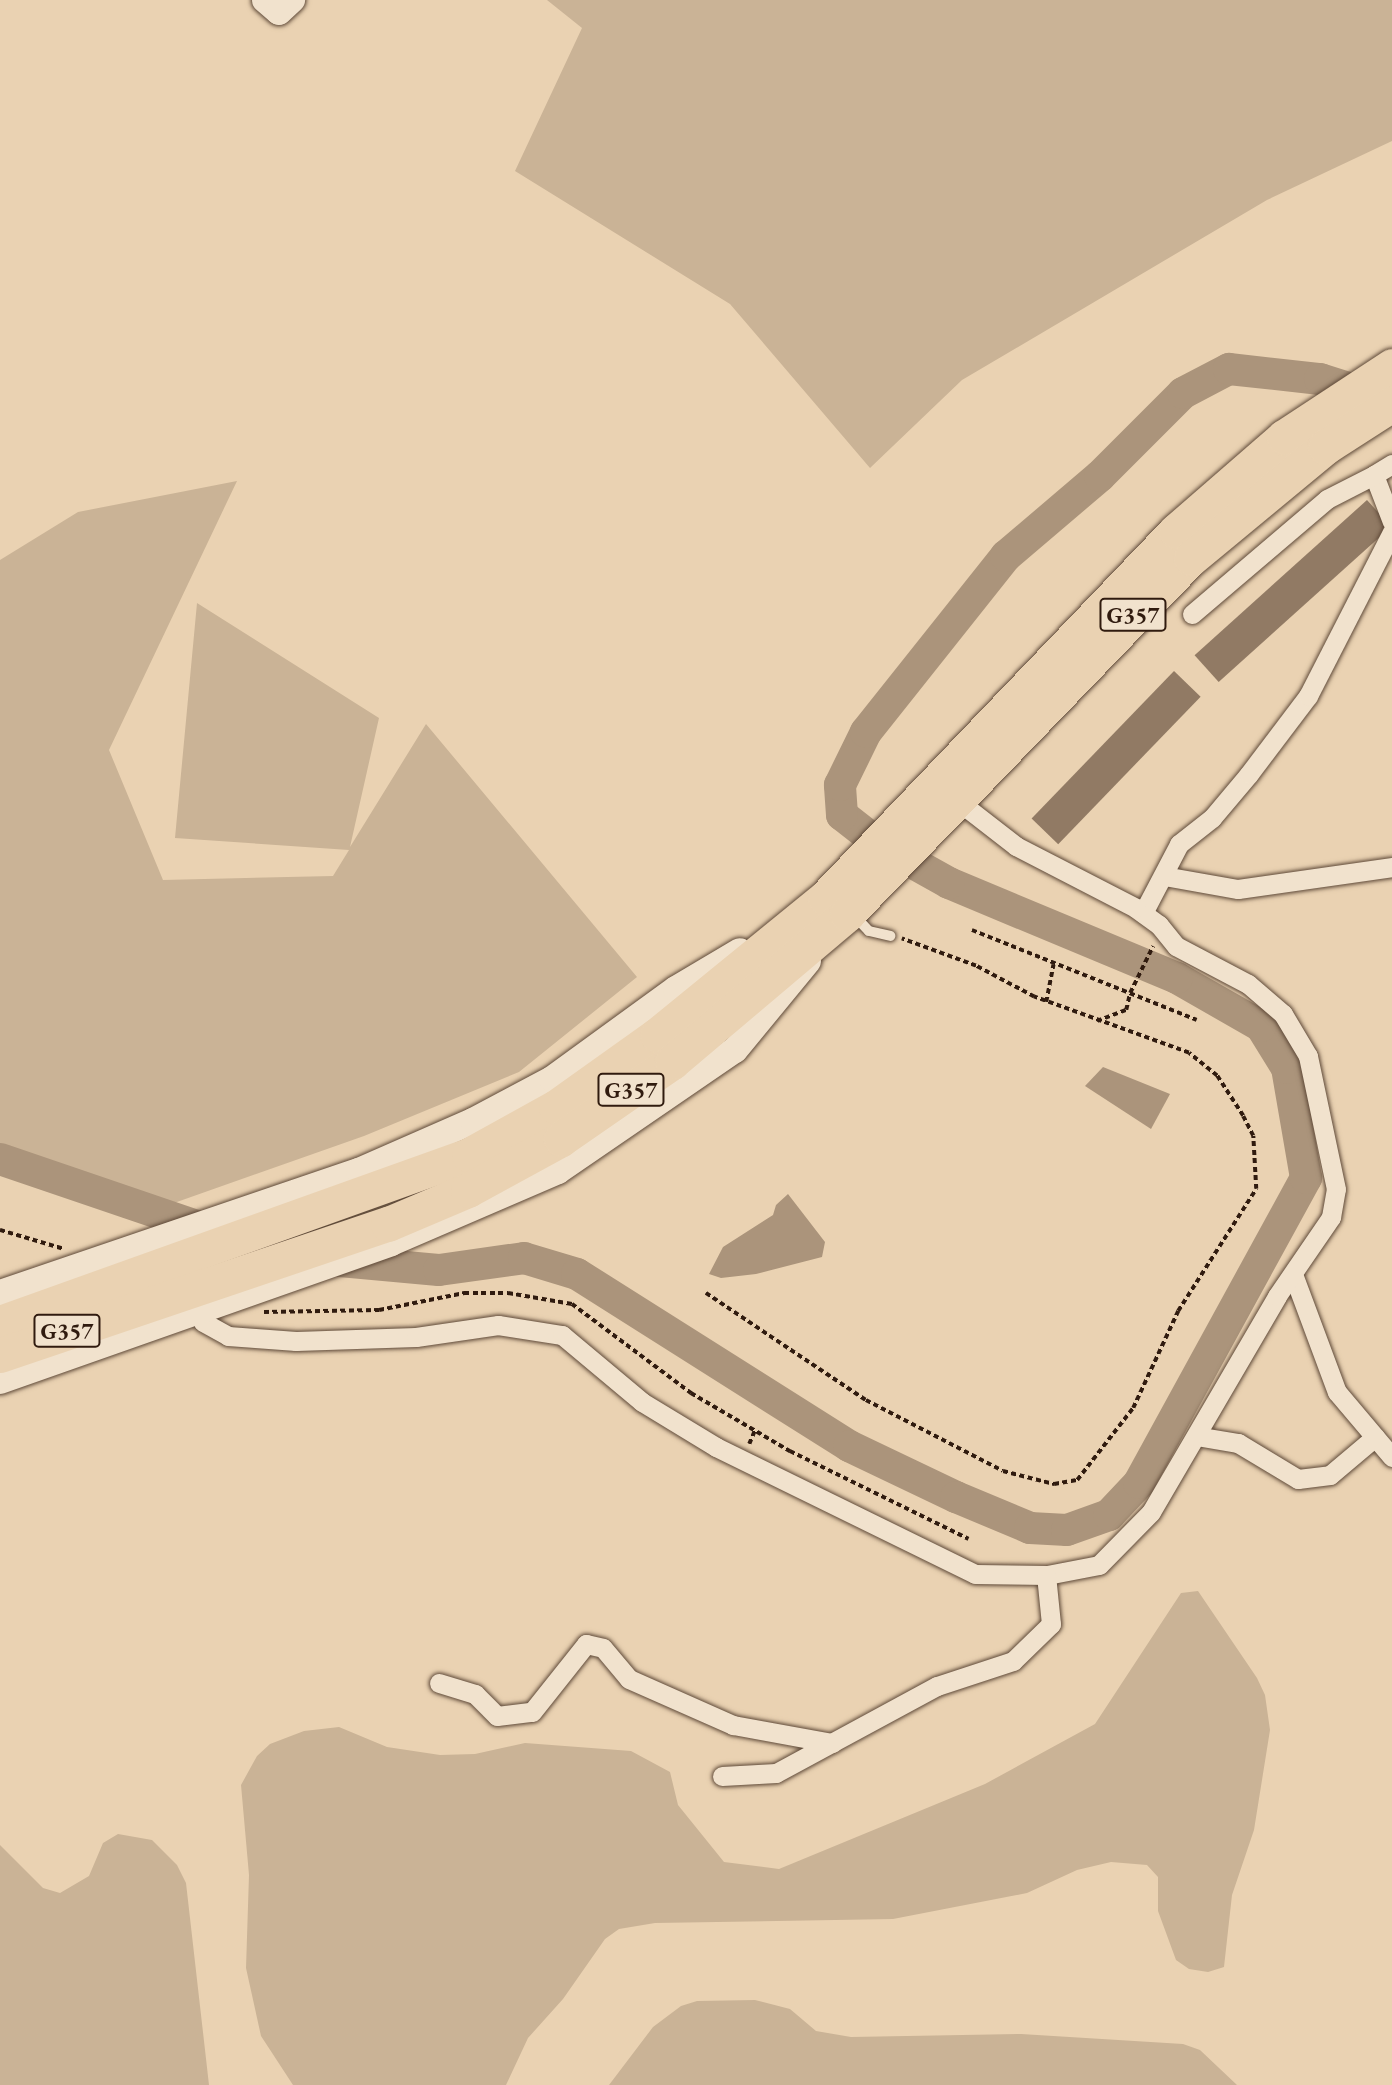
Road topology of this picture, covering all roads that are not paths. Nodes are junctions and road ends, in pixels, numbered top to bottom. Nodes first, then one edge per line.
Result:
1 (1392, 366) edge
2 (1392, 404) edge
3 (1392, 464) edge
4 (1374, 475) junction
5 (1392, 522) edge
6 (1392, 532) edge
7 (1192, 614) dead end
8 (948, 790) junction
9 (1392, 867) edge
10 (1164, 876) junction
11 (841, 908) junction
12 (1143, 913) junction
13 (890, 936) road end
14 (390, 1234) junction
15 (1293, 1273) junction
16 (119, 1281) junction
17 (0, 1293) edge
18 (201, 1313) junction
19 (0, 1323) edge
20 (0, 1355) edge
21 (0, 1381) edge
22 (1196, 1436) junction
23 (1375, 1437) junction
24 (1392, 1457) edge
25 (1046, 1575) junction
26 (439, 1683) dead end
27 (832, 1743) junction
28 (722, 1776) dead end

1 - 8 highway, G357
2 - 8 highway, G357
3 - 4 street
4 - 5 street
4 - 7 street
6 - 10 street
8 - 11 highway, G357
8 - 12 street
9 - 10 street
10 - 12 street
11 - 13 lane
11 - 14 highway, G357
11 - 16 street
11 - 16 highway, G357
12 - 15 street
14 - 16 highway, G357
14 - 18 street
15 - 22 street
15 - 23 street
16 - 17 street
16 - 19 highway, G357
16 - 20 highway, G357
18 - 21 street
18 - 25 street
22 - 23 street
22 - 25 street
23 - 24 street
25 - 27 street
26 - 27 street
27 - 28 street

